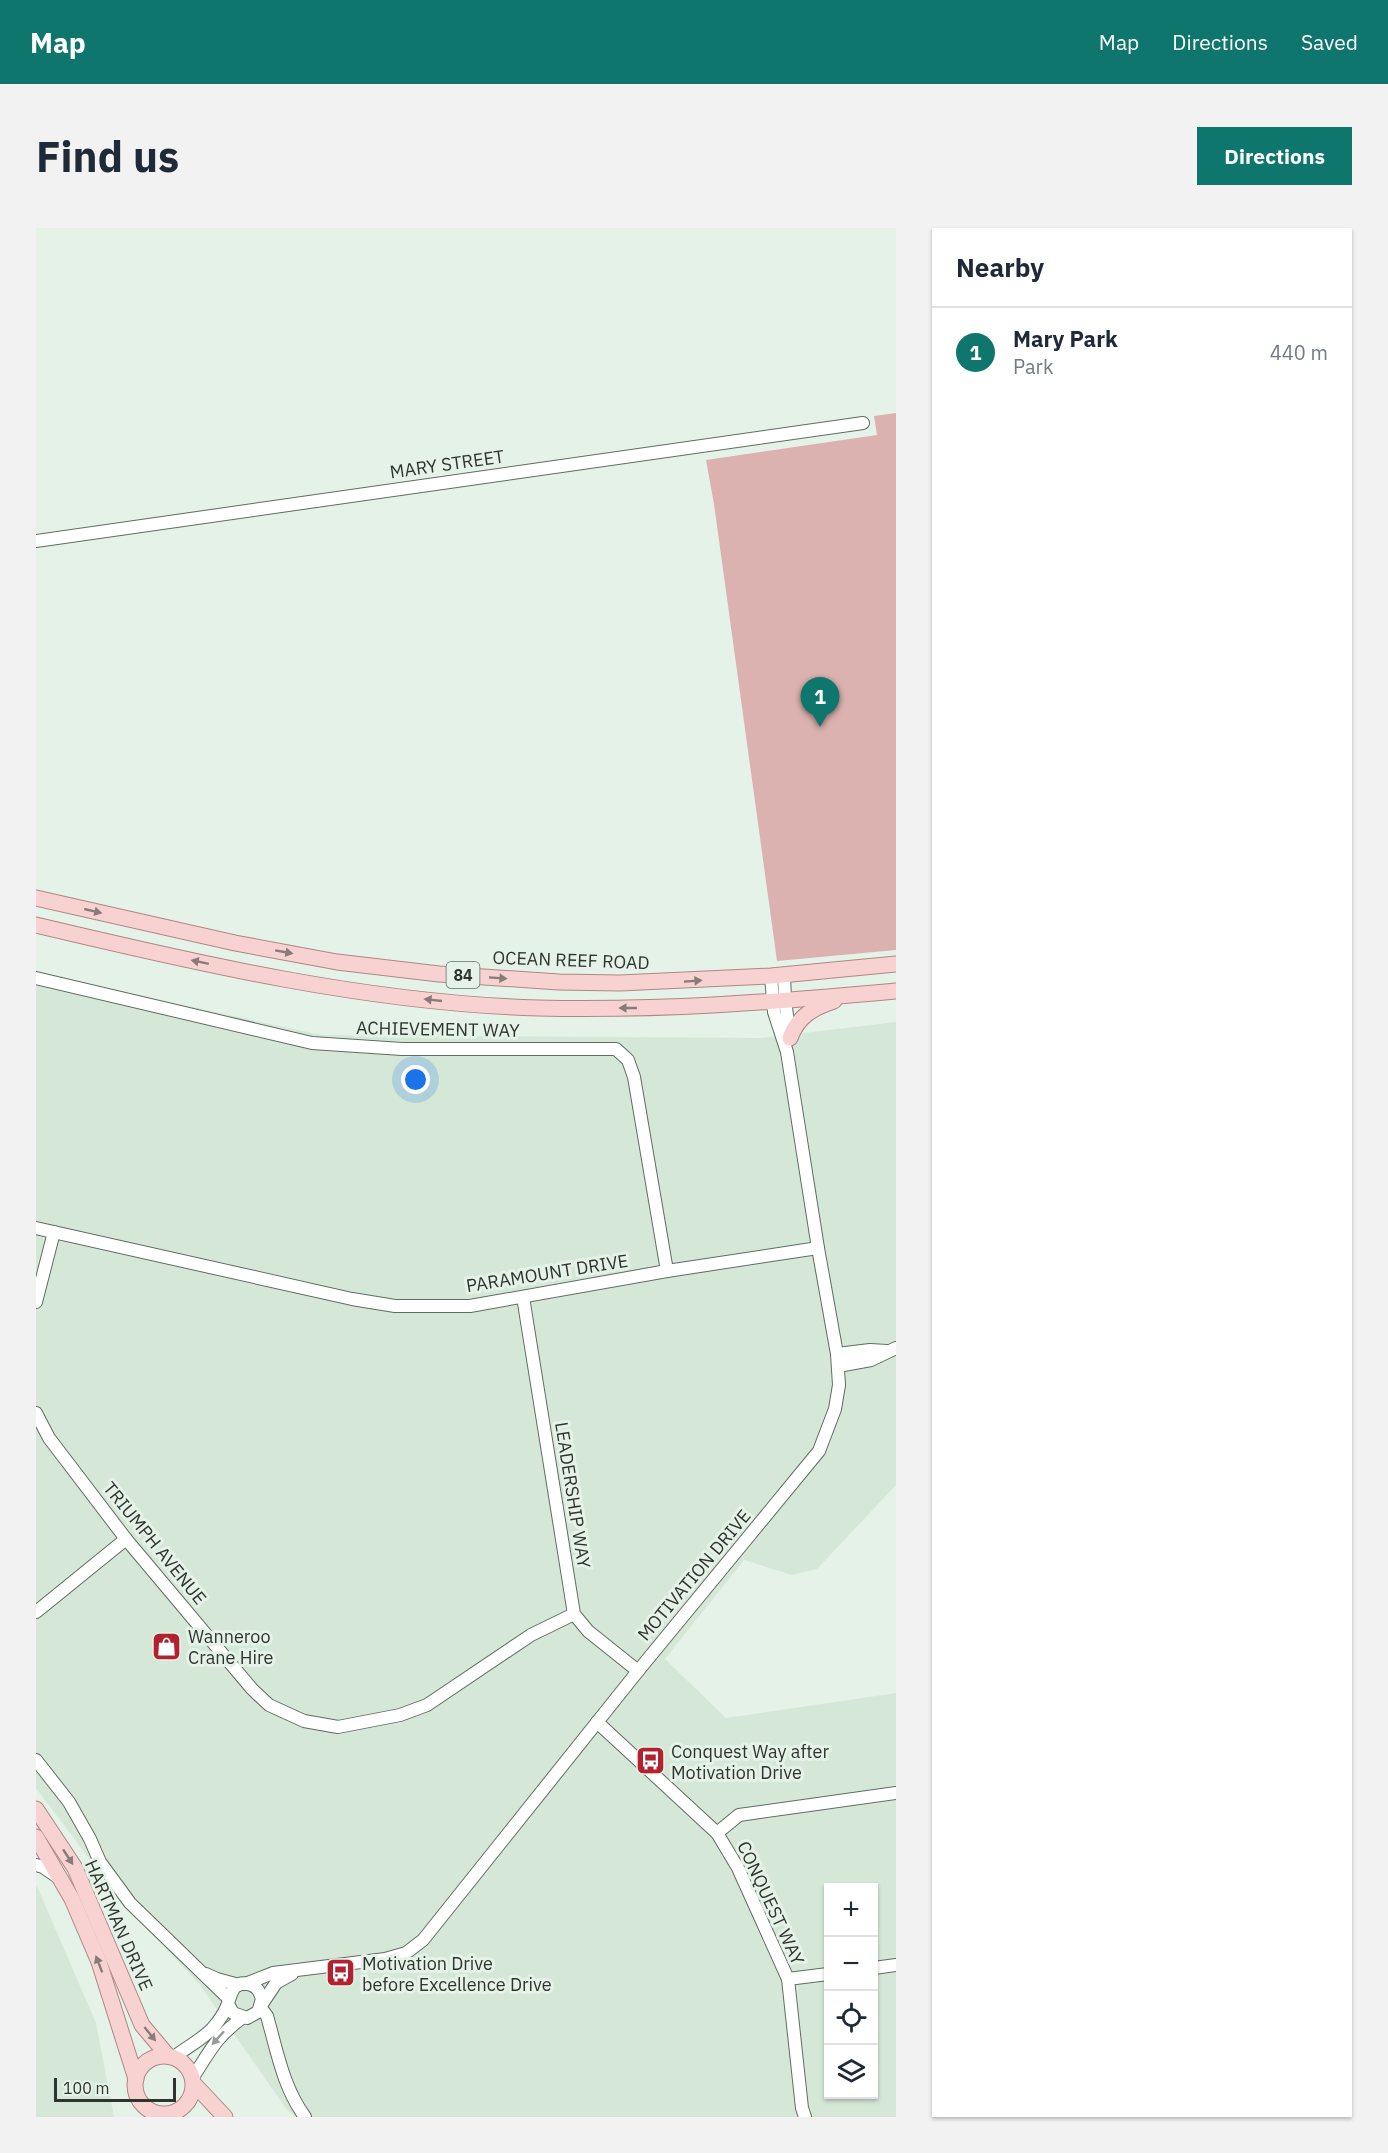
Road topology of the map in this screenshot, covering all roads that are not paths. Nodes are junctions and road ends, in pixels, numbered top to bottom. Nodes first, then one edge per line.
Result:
1 (863, 423) dead end
2 (36, 541) edge
3 (36, 898) edge
4 (36, 925) edge
5 (896, 964) edge
6 (777, 975) junction
7 (36, 978) edge
8 (896, 991) edge
9 (857, 994) junction
10 (778, 1001) junction
11 (789, 1045) junction
12 (36, 1228) edge
13 (54, 1232) junction
14 (818, 1248) junction
15 (667, 1271) junction
16 (523, 1297) junction
17 (36, 1302) edge
18 (891, 1349) edge
19 (838, 1360) junction
20 (36, 1413) edge
21 (126, 1539) junction
22 (36, 1612) edge
23 (574, 1614) junction
24 (638, 1671) junction
25 (597, 1722) junction
26 (36, 1760) edge
27 (896, 1793) edge
28 (36, 1809) edge
29 (717, 1833) junction
30 (36, 1837) edge
31 (36, 1865) edge
32 (62, 1881) junction
33 (896, 1965) edge
34 (878, 1967) edge
35 (200, 1970) junction
36 (301, 1970) junction
37 (824, 1974) edge
38 (788, 1979) junction
39 (242, 1984) junction
40 (228, 2001) junction
41 (261, 2006) junction
42 (244, 2018) junction
43 (273, 2044) junction
44 (171, 2056) junction
45 (136, 2079) junction
46 (193, 2081) junction
47 (167, 2115) edge
48 (225, 2117) edge
49 (306, 2117) edge
50 (805, 2117) edge

1 - 2 street, MARY STREET
3 -> 6 main road, OCEAN REEF ROAD / 84
10 -> 4 main road, 84
5 - 6 main road, OCEAN REEF ROAD / 84
6 - 10 street, MOTIVATION DRIVE
7 - 15 street, ACHIEVEMENT WAY
8 - 9 main road, 84
9 - 10 main road, 84
9 - 11 main road
10 - 11 street, MOTIVATION DRIVE
11 - 14 street, MOTIVATION DRIVE
12 - 13 street, PARAMOUNT DRIVE
13 - 16 street, PARAMOUNT DRIVE
13 - 17 street
14 - 15 street, PARAMOUNT DRIVE
14 - 19 street, MOTIVATION DRIVE
15 - 16 street, PARAMOUNT DRIVE
16 - 23 street, LEADERSHIP WAY
18 - 19 street
19 - 24 street, MOTIVATION DRIVE
20 - 21 street, TRIUMPH AVENUE
21 - 22 street
21 - 23 street, TRIUMPH AVENUE
23 - 24 street
24 - 25 street, MOTIVATION DRIVE
25 - 29 street, CONQUEST WAY
25 - 36 street, MOTIVATION DRIVE
26 - 35 street
27 - 29 street
28 -> 44 main road, HARTMAN DRIVE
29 - 38 street, CONQUEST WAY
30 - 32 main road, HARTMAN DRIVE
31 - 32 street
45 -> 32 main road, HARTMAN DRIVE
33 - 34 street
35 - 39 street
35 - 40 street
36 - 39 street, MOTIVATION DRIVE
36 - 41 street, MOTIVATION DRIVE
37 - 38 street
38 - 50 street, CONQUEST WAY
39 - 40 street
39 - 41 street
40 - 42 street
40 - 44 street
41 - 42 street
41 - 43 street
42 - 43 street
42 -> 46 street
43 - 49 street
44 - 45 main road
44 - 46 main road
45 - 47 main road
46 - 47 main road
46 - 48 main road

